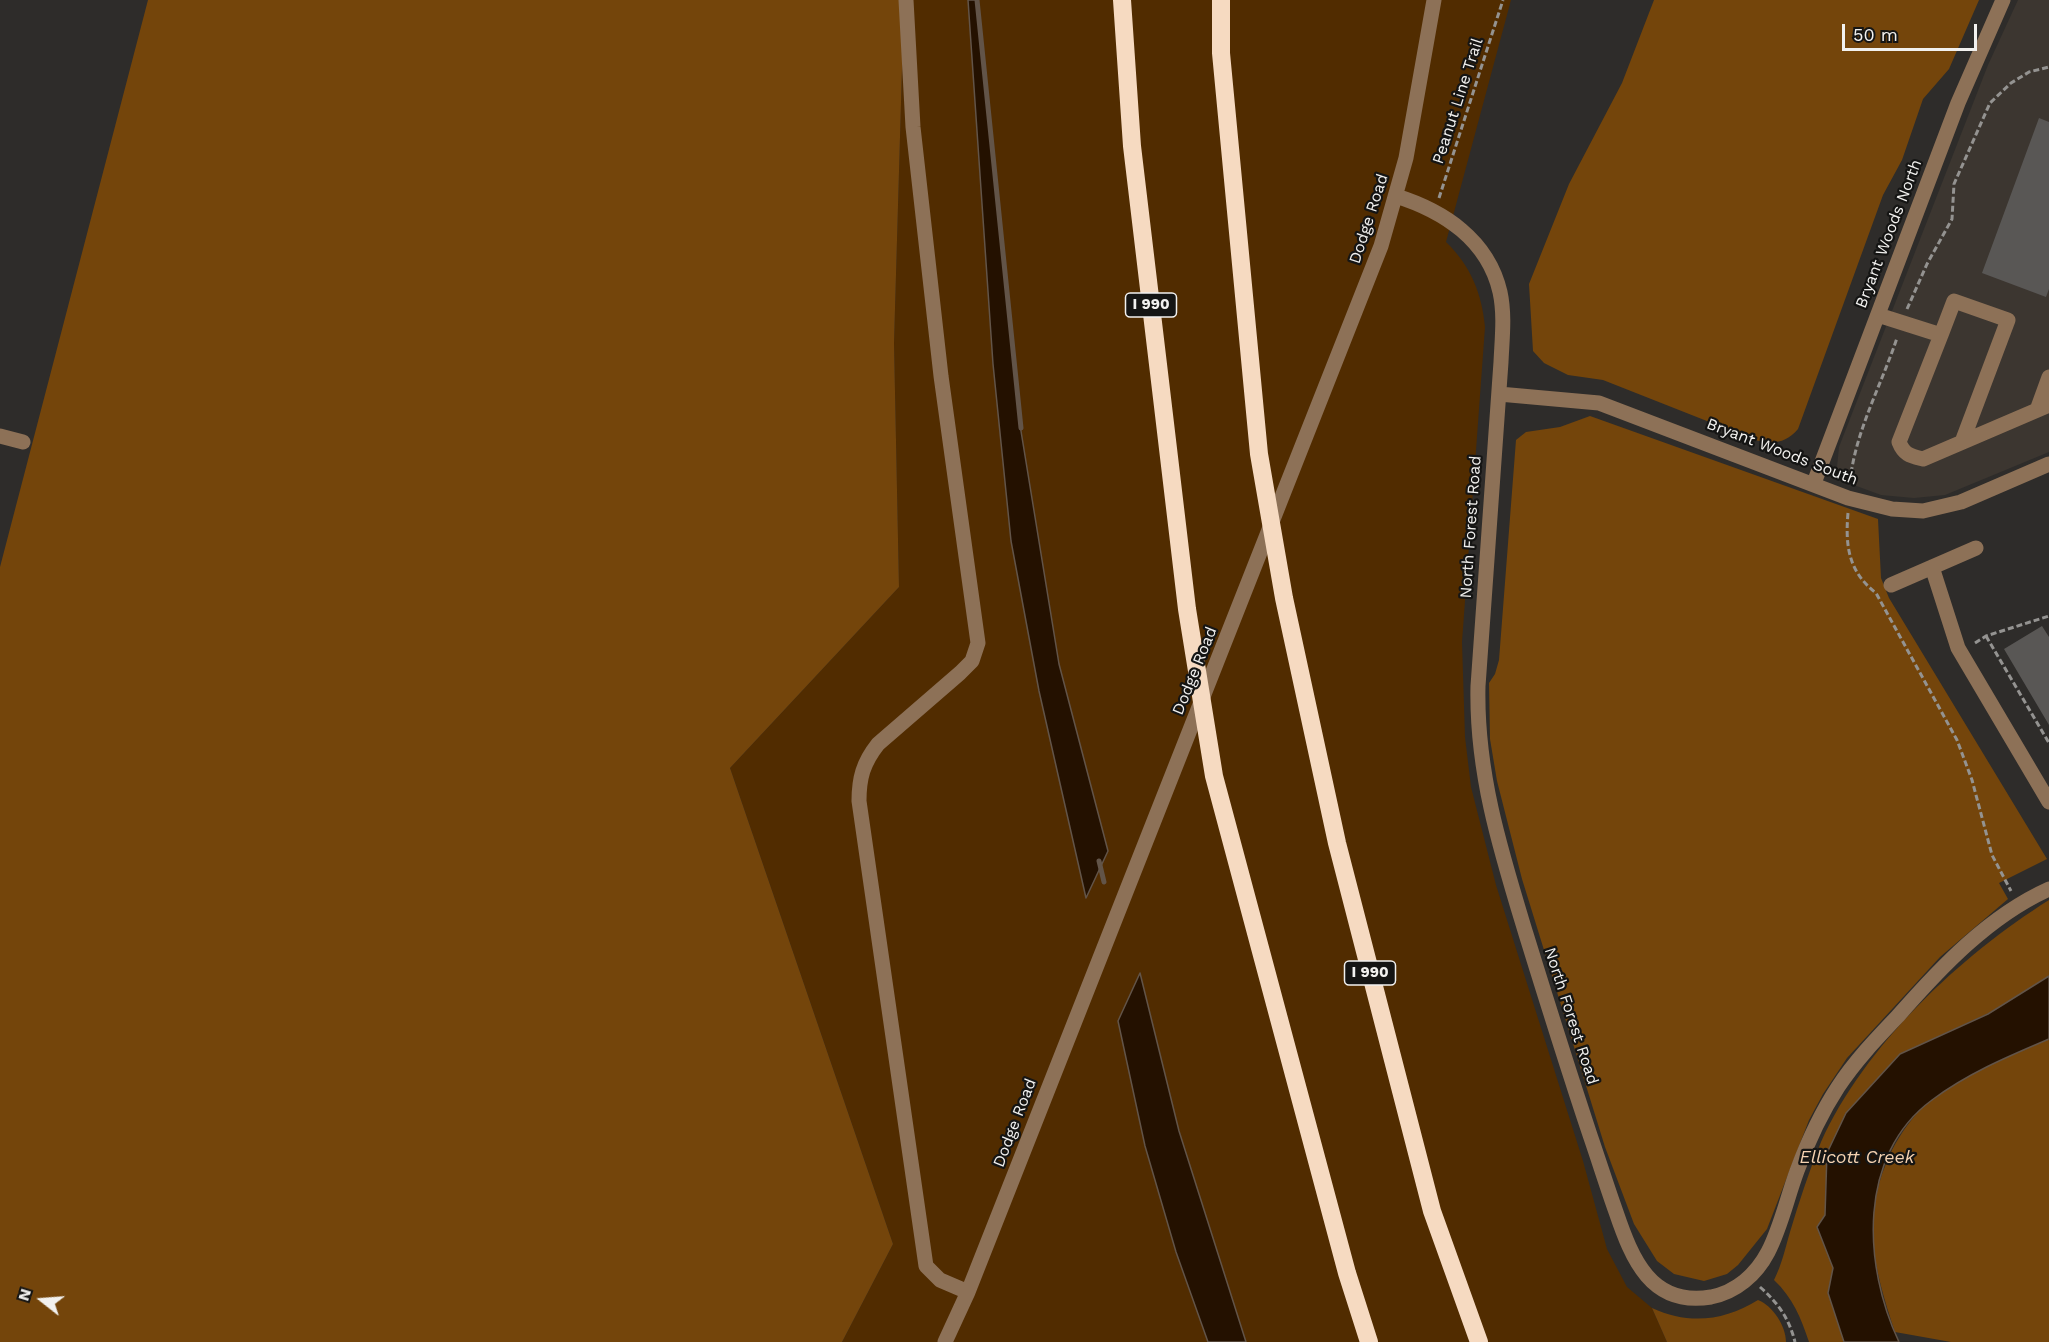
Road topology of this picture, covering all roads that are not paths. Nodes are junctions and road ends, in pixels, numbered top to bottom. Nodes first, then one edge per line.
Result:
1 (906, 0) edge
2 (1122, 0) edge
3 (1221, 0) edge
4 (1434, 0) edge
5 (2003, 0) edge
6 (1396, 196) junction
7 (1878, 315) junction
8 (1941, 335) junction
9 (2049, 377) edge
10 (1499, 394) junction
11 (2043, 408) edge
12 (0, 436) edge
13 (22, 442) dead end
14 (1962, 442) junction
15 (2049, 464) edge
16 (1814, 483) junction
17 (1976, 548) dead end
18 (1932, 567) junction
19 (1891, 585) dead end
20 (2049, 802) edge
21 (2049, 889) edge
22 (968, 1292) junction
23 (945, 1342) edge
24 (1369, 1342) edge
25 (1479, 1342) edge

1 - 22 street
2 - 24 highway, I 990
3 - 25 highway, I 990
4 - 6 street, Dodge Road
5 - 7 street, Bryant Woods North
6 - 10 street, North Forest Road
6 - 22 street, Dodge Road
7 - 8 street
7 - 16 street, Bryant Woods North
8 - 14 street
8 - 14 street
9 - 11 street
10 - 16 street, Bryant Woods South
10 - 21 street, North Forest Road
11 - 14 street
12 - 13 street
15 - 16 street, Bryant Woods South
17 - 18 street
18 - 19 street
18 - 20 street
22 - 23 street, Dodge Road

